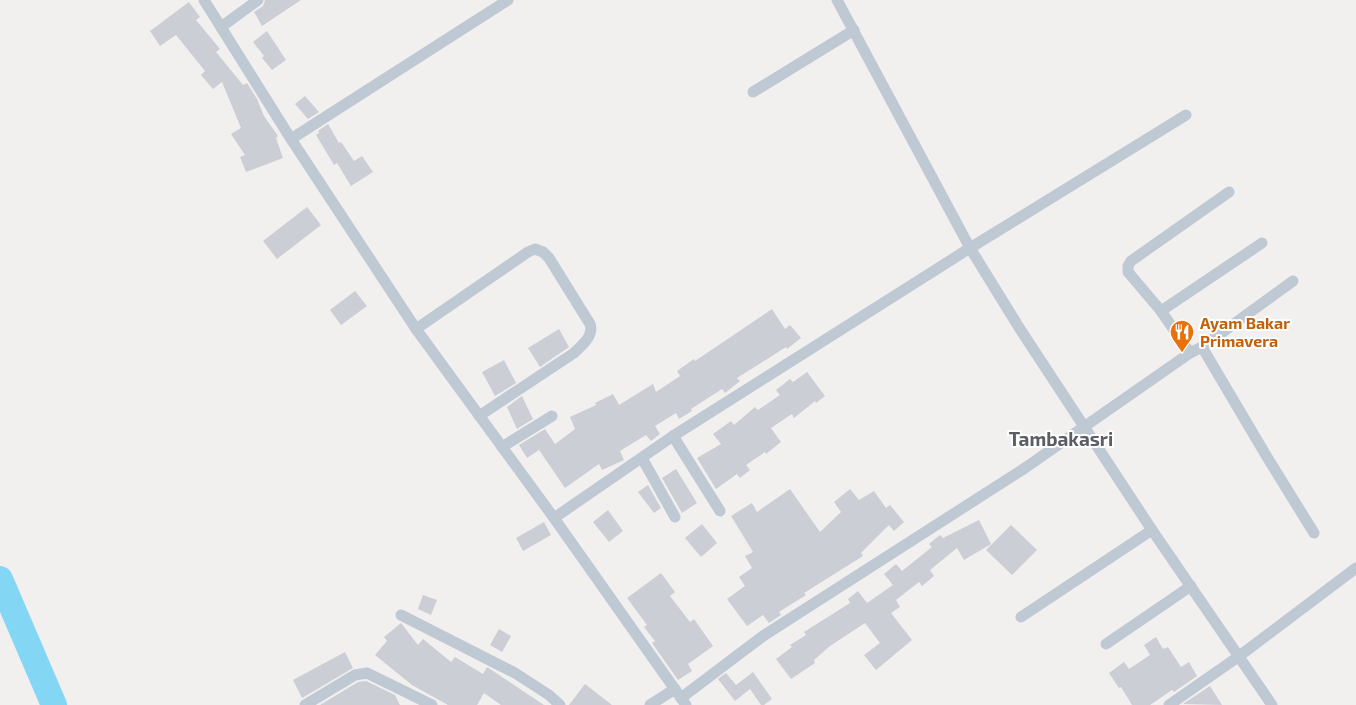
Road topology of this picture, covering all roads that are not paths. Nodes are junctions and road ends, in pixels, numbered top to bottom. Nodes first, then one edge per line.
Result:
1 (204, 0) edge
2 (258, 0) edge
3 (508, 0) edge
4 (837, 0) edge
5 (221, 27) junction
6 (854, 30) junction
7 (752, 92) dead end
8 (1186, 115) dead end
9 (291, 139) junction
10 (1229, 192) dead end
11 (1262, 243) dead end
12 (970, 248) junction
13 (1293, 281) dead end
14 (1161, 311) junction
15 (416, 329) junction
16 (1202, 347) junction
17 (1190, 354) junction
18 (479, 416) junction
19 (552, 416) dead end
20 (1084, 428) junction
21 (673, 436) junction
22 (502, 447) junction
23 (642, 458) junction
24 (720, 511) dead end
25 (675, 517) dead end
26 (554, 518) junction
27 (1152, 530) junction
28 (1314, 533) dead end
29 (1356, 568) edge
30 (1191, 586) junction
31 (401, 615) dead end
32 (1021, 617) dead end
33 (1106, 644) dead end
34 (1238, 657) junction
35 (681, 697) edge
36 (424, 704) edge
37 (305, 705) edge
38 (560, 705) edge
39 (650, 705) edge
40 (1169, 705) edge
41 (1272, 705) edge

1 - 5 street
2 - 5 street
3 - 9 street
4 - 6 street
5 - 9 street
6 - 7 street
6 - 12 street
8 - 12 street
9 - 15 street
10 - 14 street
11 - 14 street
12 - 20 street
12 - 21 street
13 - 16 street
14 - 17 street
15 - 18 street
15 - 18 street
16 - 17 street
16 - 28 street
17 - 20 street
18 - 22 street
19 - 22 street
20 - 27 street
20 - 35 street
21 - 23 street
21 - 24 street
22 - 26 street
23 - 25 street
23 - 26 street
26 - 35 street
27 - 30 street
27 - 32 street
29 - 34 street
30 - 33 street
30 - 34 street
31 - 38 street
34 - 40 street
34 - 41 street
35 - 39 street
36 - 37 street

